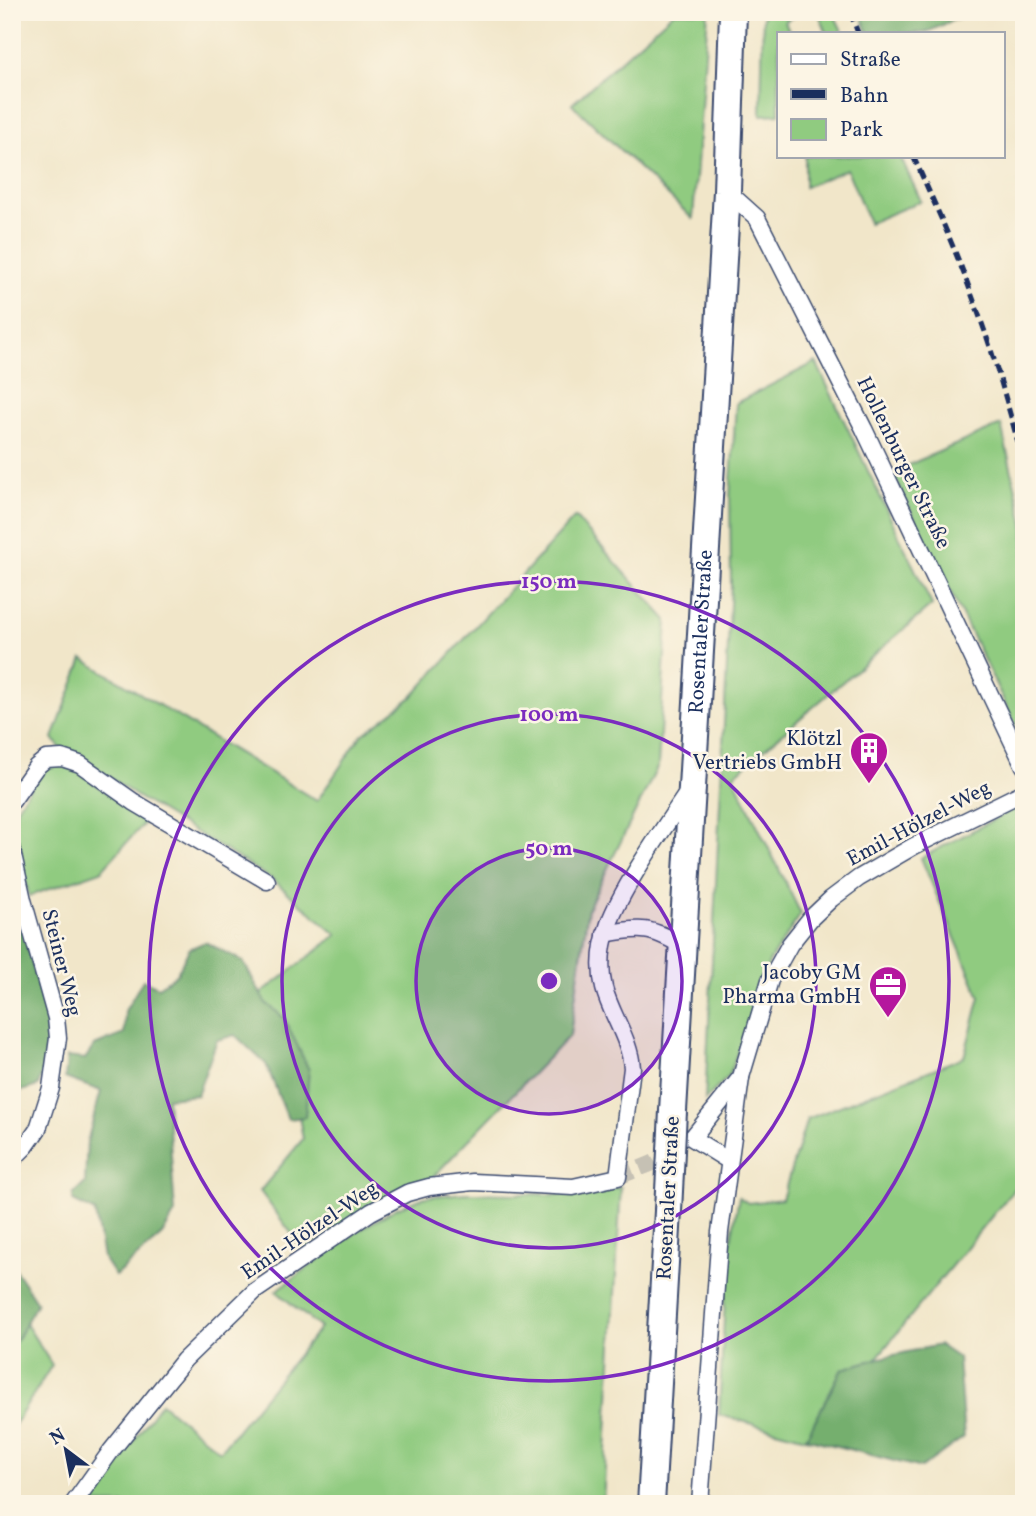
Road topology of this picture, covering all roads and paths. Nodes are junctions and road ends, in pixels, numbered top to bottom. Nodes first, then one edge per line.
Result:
1 (733, 12) edge
2 (727, 191) junction
3 (1024, 766) edge
4 (692, 786) junction
5 (1024, 792) edge
6 (12, 801) edge
7 (12, 850) edge
8 (267, 881) dead end
9 (605, 934) junction
10 (683, 947) junction
11 (741, 1077) junction
12 (12, 1160) edge
13 (729, 1161) junction
14 (73, 1504) edge
15 (651, 1504) edge
16 (701, 1504) edge

1 - 2 main road, Rosentaler Straße
2 - 3 street, Hollenburger Straße
2 - 4 main road, Rosentaler Straße
4 - 9 street, Emil-Hölzel-Weg
4 - 10 main road, Rosentaler Straße
5 - 11 street, Emil-Hölzel-Weg
6 - 8 street
7 - 12 street, Steiner Weg
9 - 10 street
9 - 14 street, Emil-Hölzel-Weg
10 - 15 main road, Rosentaler Straße, bridge
11 - 13 street, Emil-Hölzel-Weg
11 - 13 street, Emil-Hölzel-Weg
13 - 16 street, Emil-Hölzel-Weg

